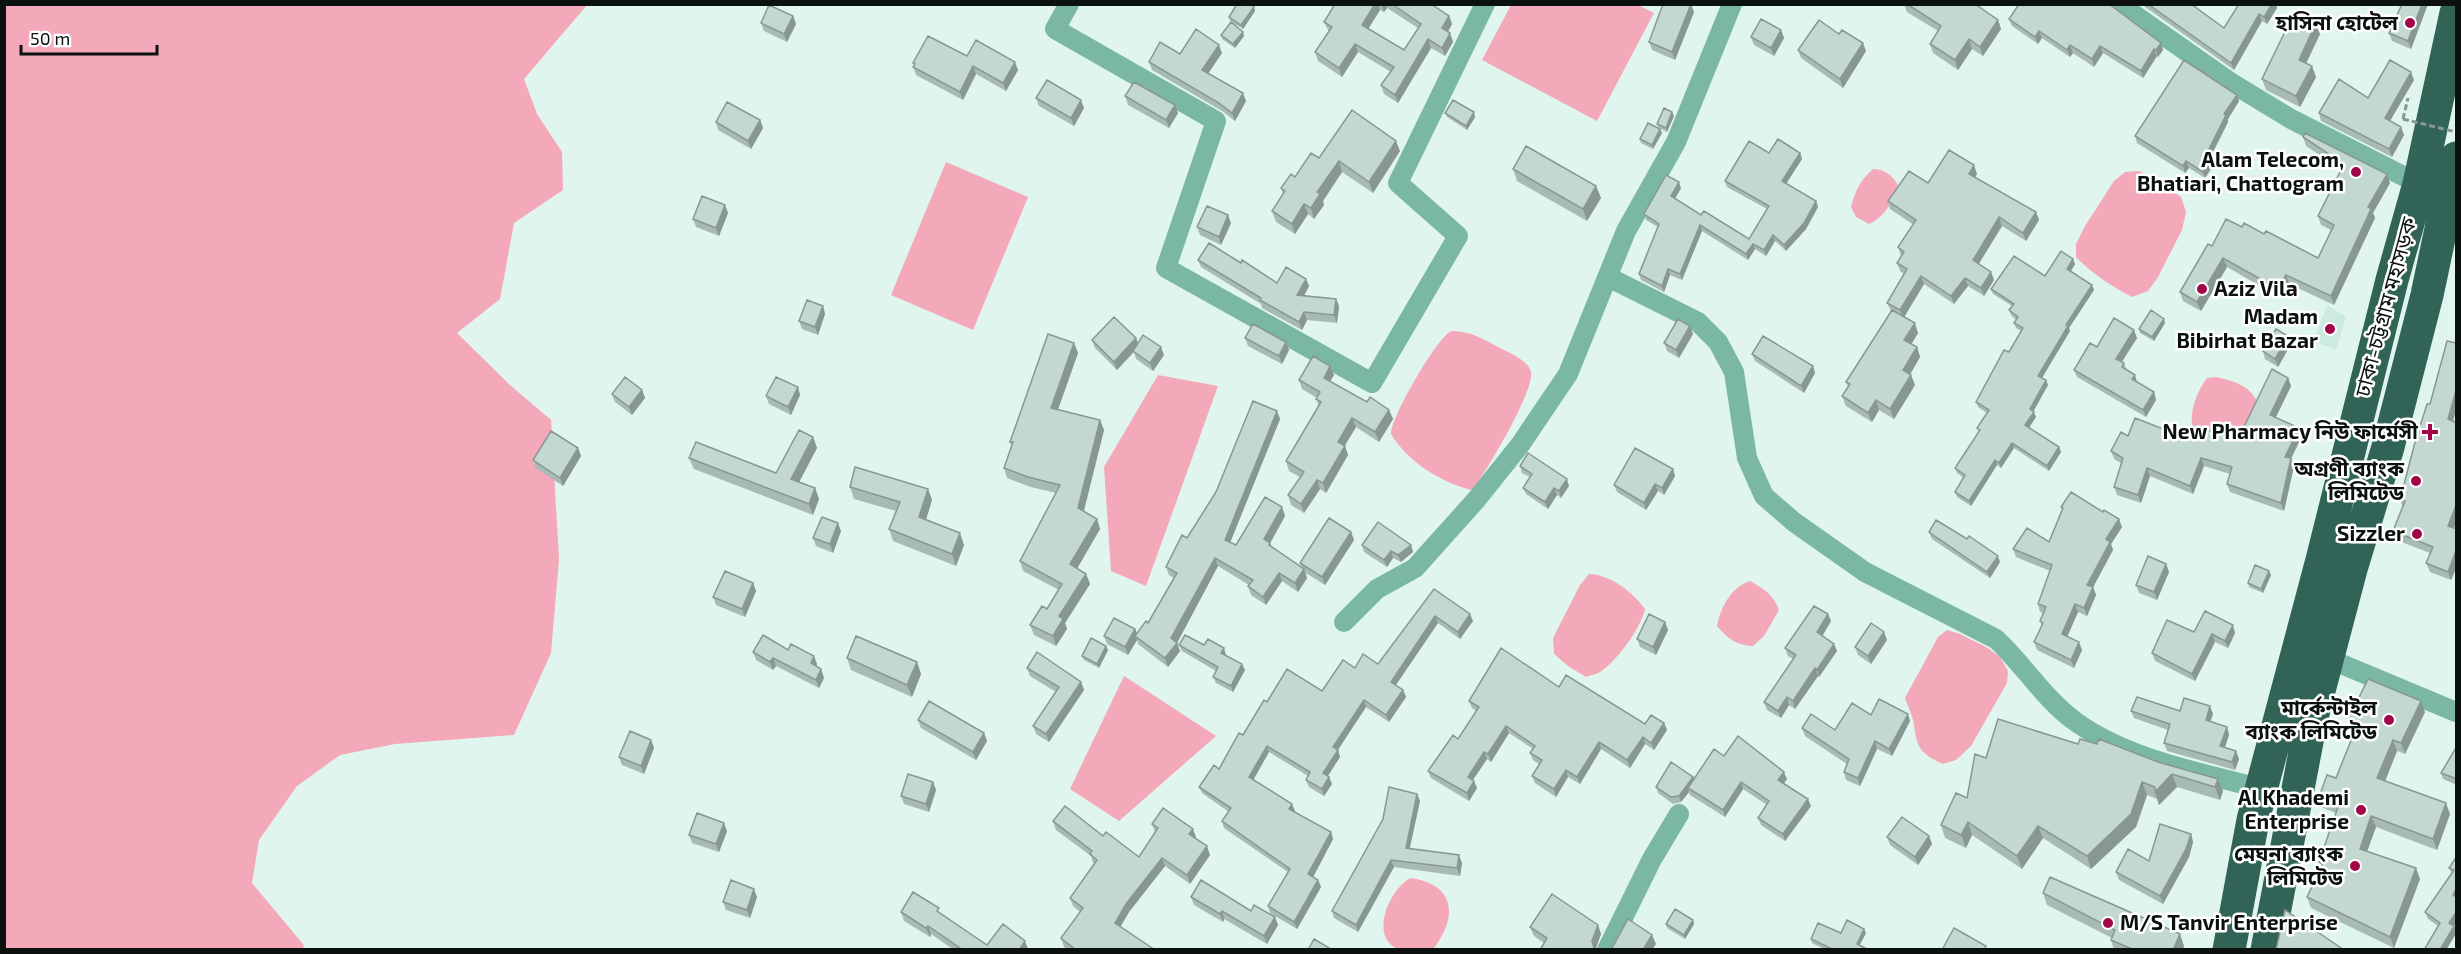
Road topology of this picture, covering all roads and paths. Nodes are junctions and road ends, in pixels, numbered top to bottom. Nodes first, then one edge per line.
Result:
1 (1069, 4) edge
2 (1485, 4) edge
3 (1732, 4) edge
4 (2119, 4) edge
5 (2457, 13) edge
6 (2408, 98) dead end
7 (2457, 132) edge
8 (2457, 158) edge
9 (2419, 184) junction
10 (1608, 277) junction
11 (1344, 622) dead end
12 (2327, 658) junction
13 (2457, 712) edge
14 (2262, 789) junction
15 (1679, 814) dead end
16 (1607, 950) edge
17 (2229, 950) edge
18 (2267, 950) edge

1 - 2 street
3 - 10 street
4 - 9 street
5 - 9 highway, ঢাকা-চট্টগ্রাম মহাসড়ক
6 - 7 path, bridge
8 - 12 highway
9 - 14 highway, ঢাকা-চট্টগ্রাম মহাসড়ক
10 - 11 street
10 - 14 street
12 - 13 street
12 - 18 highway
14 - 17 highway, ঢাকা-চট্টগ্রাম মহাসড়ক
15 - 16 street

